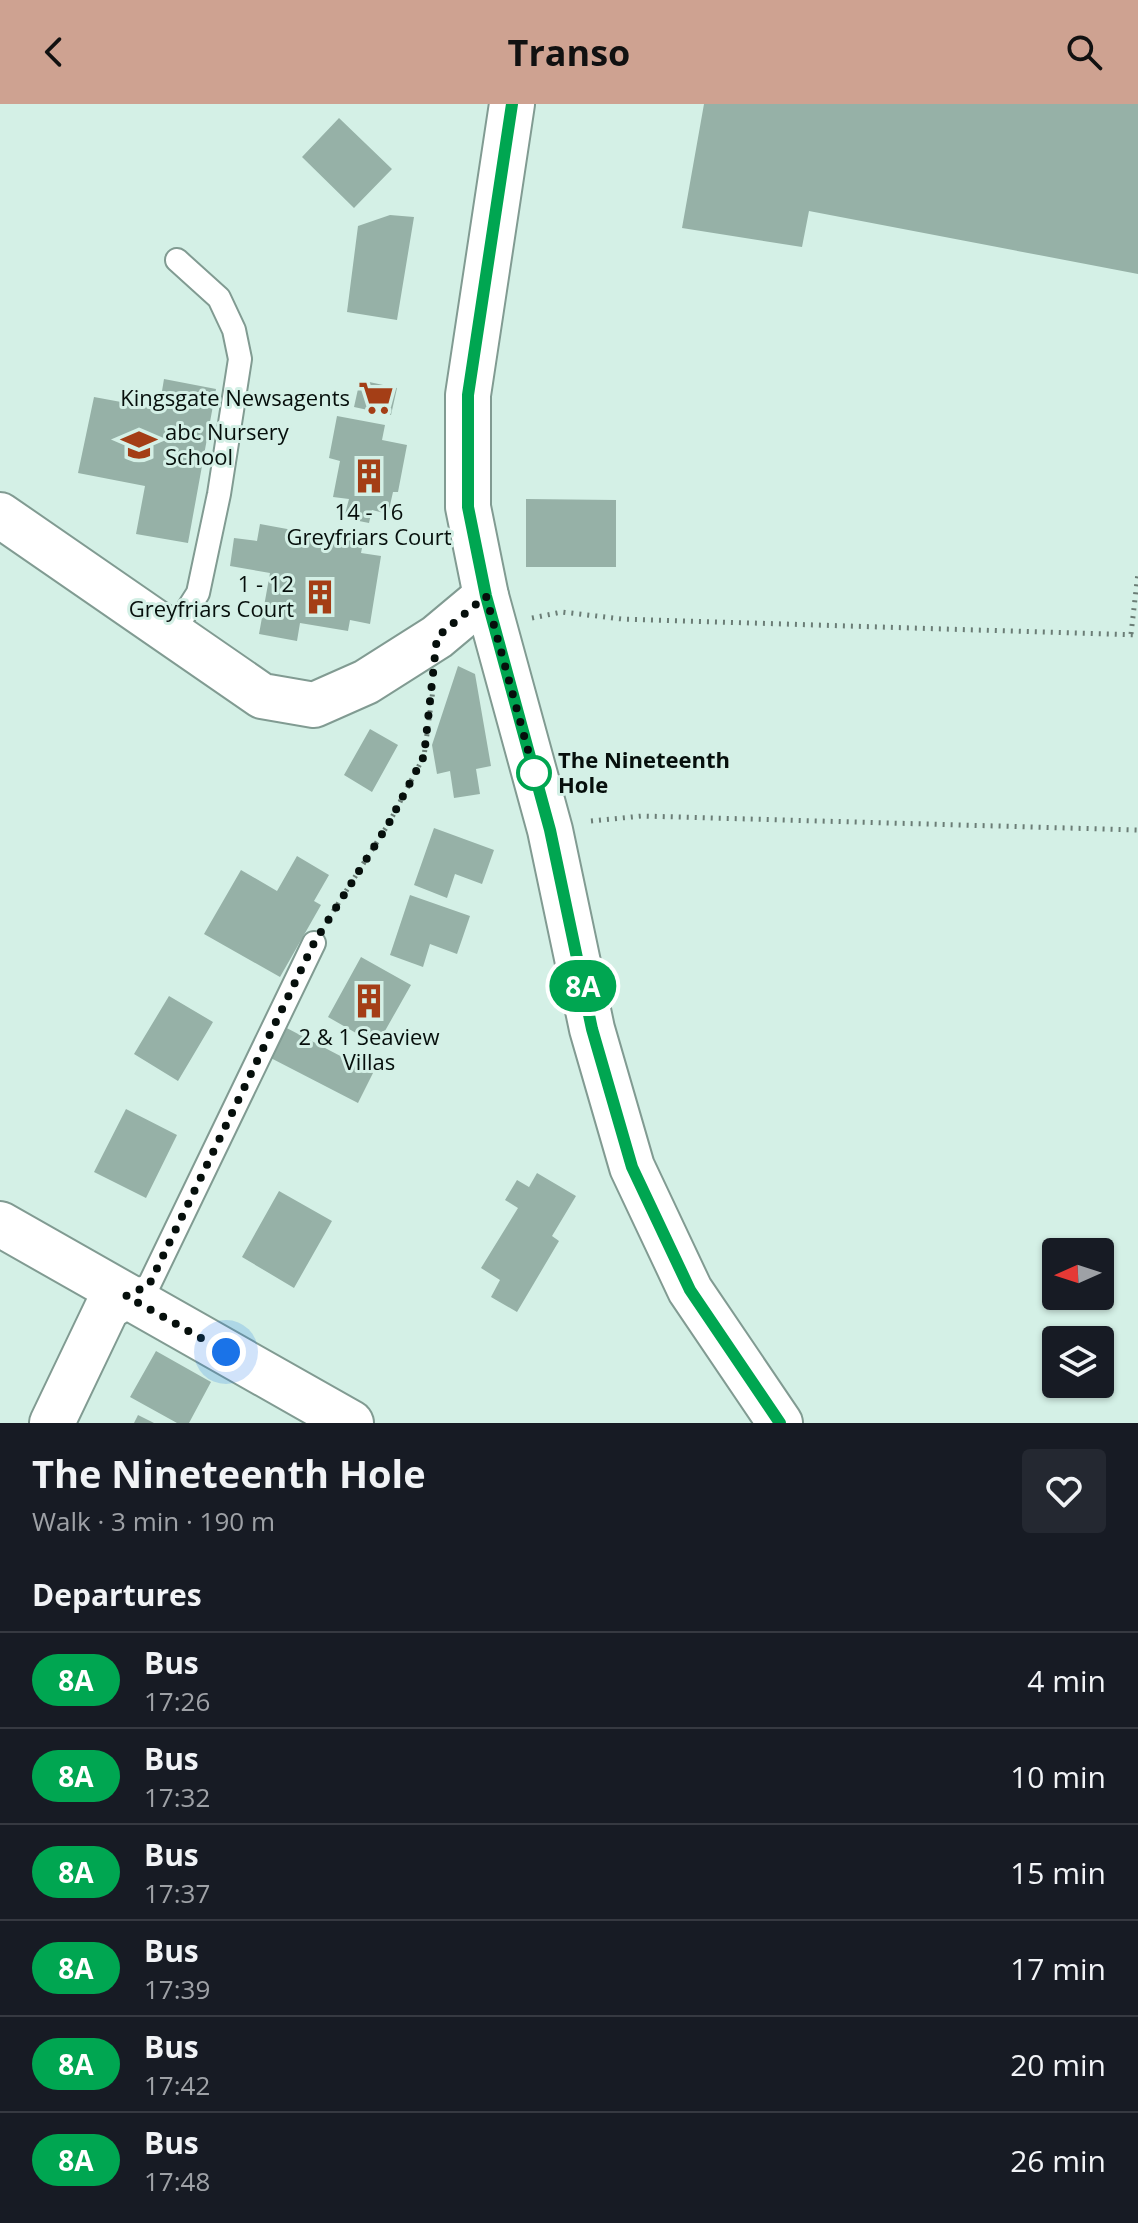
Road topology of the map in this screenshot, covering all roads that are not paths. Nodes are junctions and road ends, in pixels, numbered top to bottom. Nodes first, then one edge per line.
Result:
1 (504, 106) edge
2 (177, 260) dead end
3 (0, 515) edge
4 (486, 596) junction
5 (172, 634) junction
6 (314, 943) road end
7 (0, 1224) edge
8 (126, 1296) junction
9 (52, 1423) edge
10 (351, 1423) edge
11 (780, 1423) edge

1 - 4 main road
2 - 5 lane
3 - 5 main road
4 - 5 main road
4 - 11 main road
6 - 8 lane
7 - 8 main road
8 - 9 main road
8 - 10 main road

